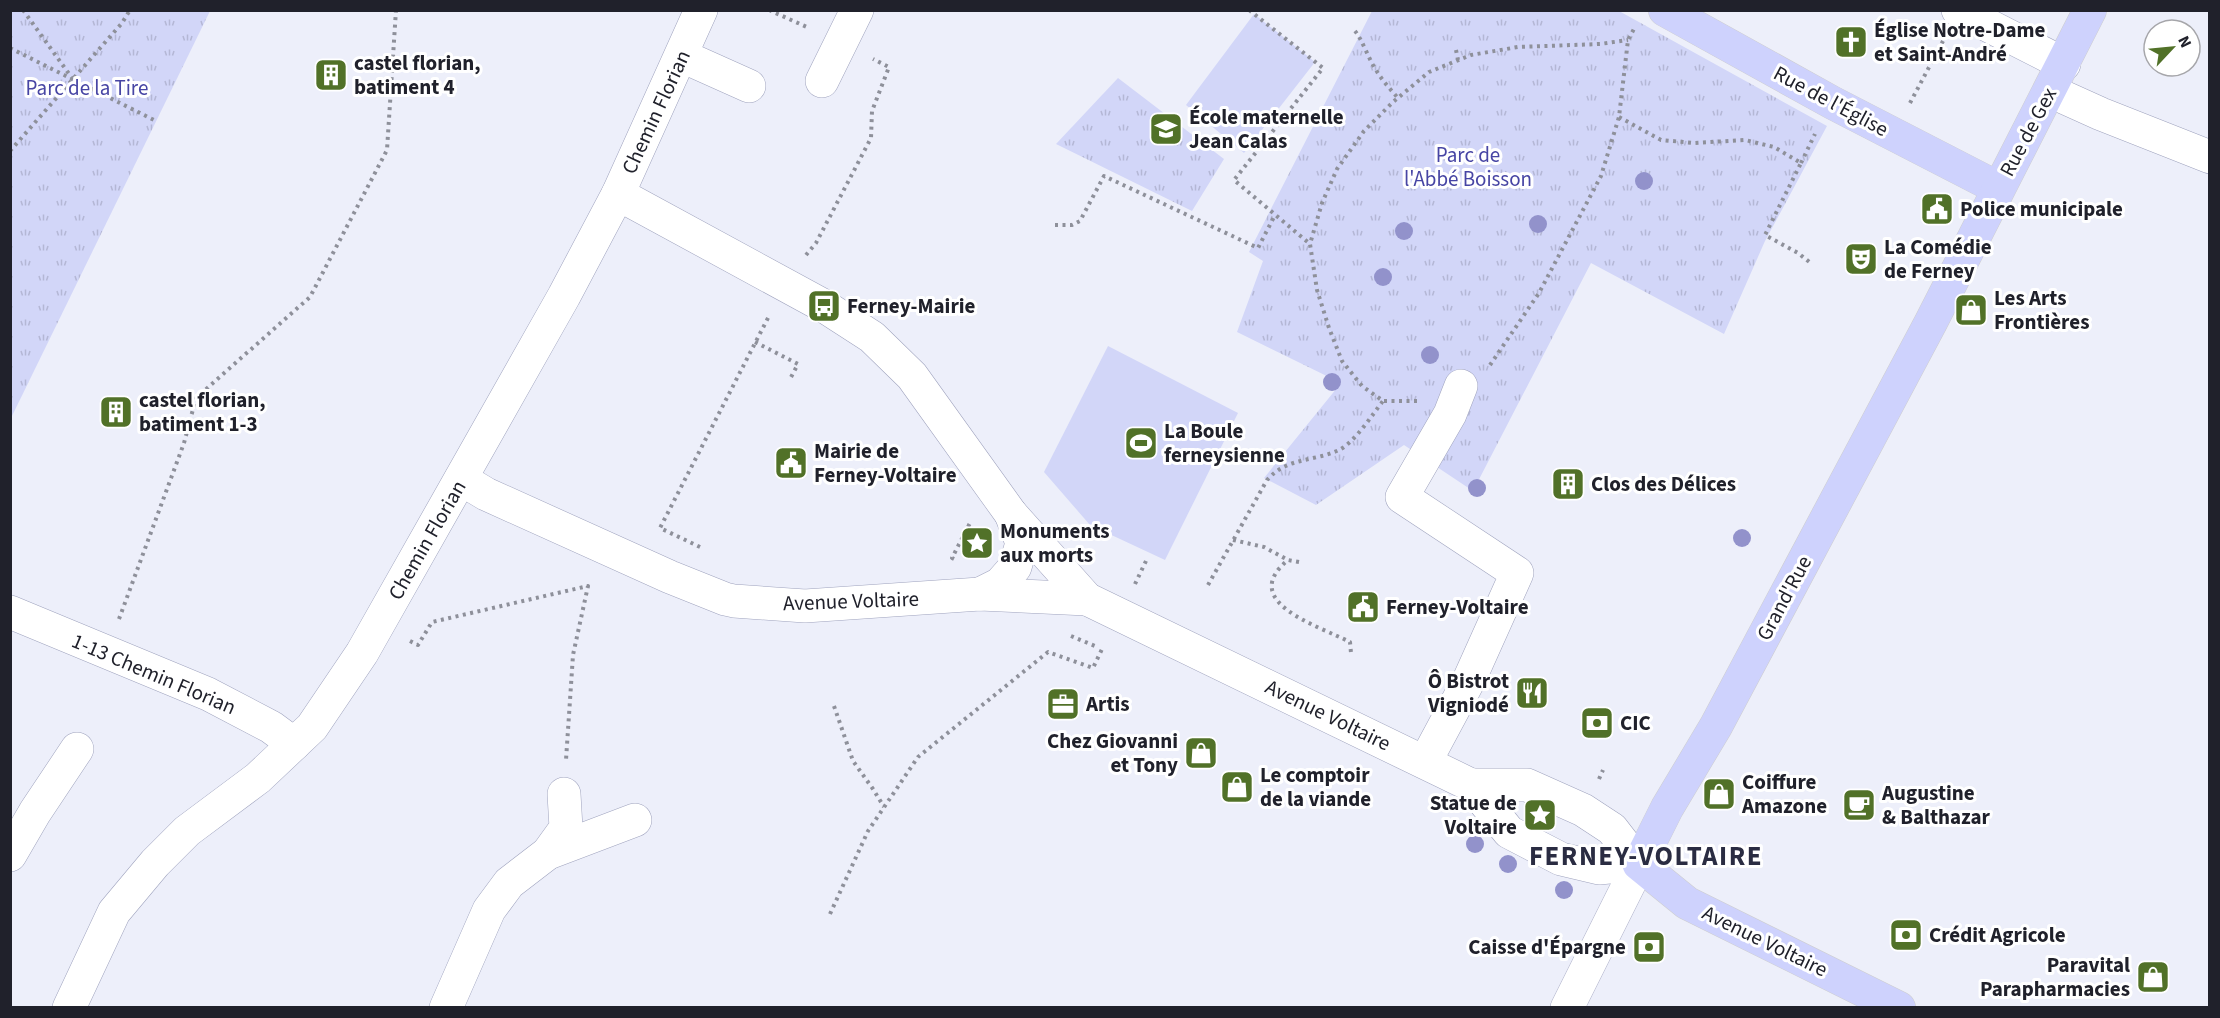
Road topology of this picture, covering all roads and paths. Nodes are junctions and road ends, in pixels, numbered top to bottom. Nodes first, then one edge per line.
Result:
1 (23, 10) edge
2 (130, 10) edge
3 (396, 10) edge
4 (701, 10) edge
5 (769, 10) edge
6 (857, 10) edge
7 (1249, 10) edge
8 (1665, 10) edge
9 (1958, 10) edge
10 (2090, 10) edge
11 (1355, 31) dead end
12 (841, 43) junction
13 (10, 48) edge
14 (1456, 50) dead end
15 (682, 56) junction
16 (1458, 60) junction
17 (2057, 78) junction
18 (72, 80) junction
19 (822, 81) dead end
20 (749, 86) dead end
21 (1398, 98) junction
22 (1908, 107) dead end
23 (1619, 117) junction
24 (156, 121) dead end
25 (10, 151) edge
26 (2210, 157) edge
27 (1998, 188) junction
28 (618, 194) junction
29 (1275, 215) junction
30 (1055, 225) dead end
31 (1310, 244) junction
32 (1812, 264) dead end
33 (786, 285) junction
34 (755, 342) junction
35 (790, 379) dead end
36 (1461, 386) junction
37 (1383, 401) junction
38 (461, 479) junction
39 (1011, 514) junction
40 (1233, 540) junction
41 (701, 548) dead end
42 (1288, 560) junction
43 (1146, 561) dead end
44 (1299, 562) dead end
45 (1208, 585) dead end
46 (980, 594) junction
47 (1088, 598) junction
48 (10, 612) edge
49 (1120, 614) junction
50 (379, 624) junction
51 (1351, 653) dead end
52 (106, 654) junction
53 (834, 706) dead end
54 (294, 744) junction
55 (77, 749) dead end
56 (1425, 762) junction
57 (562, 782) joint
58 (1471, 785) junction
59 (884, 807) junction
60 (635, 820) dead end
61 (548, 853) junction
62 (10, 855) edge
63 (1639, 864) junction
64 (830, 914) dead end
65 (69, 1008) edge
66 (446, 1008) edge
67 (1567, 1008) edge
68 (1899, 1008) edge

1 - 18 path
2 - 18 path
3 - 52 path
4 - 15 street, Chemin Florian
5 - 12 path
6 - 12 street
7 - 29 path
8 - 27 main road, Rue de l'Église
9 - 17 street
9 - 22 path
10 - 17 main road, Rue de Gex
11 - 21 path
12 - 19 street
12 - 33 path
13 - 18 path
14 - 16 path
15 - 20 street
15 - 28 street, Chemin Florian
16 - 21 path
16 - 23 path
17 - 26 street
17 - 27 main road, Rue de Gex
18 - 24 path
18 - 25 path
21 - 31 path
23 - 32 path
23 - 36 path
27 - 63 main road, Grand'Rue
28 - 33 street, Avenue Voltaire
28 - 38 street, Chemin Florian
29 - 30 path
29 - 31 path
31 - 37 path
33 - 34 path
33 - 39 street, Avenue Voltaire
34 - 35 path
34 - 41 path
36 - 37 path
36 - 56 street
37 - 40 path
38 - 46 street, Avenue Voltaire
38 - 50 street, Chemin Florian
39 - 46 street
39 - 46 path
39 - 47 street, Avenue Voltaire
40 - 42 path
40 - 45 path
42 - 44 path
42 - 51 path
43 - 49 path
46 - 47 street, Avenue Voltaire
47 - 49 street, Avenue Voltaire
48 - 52 street, 1-13 Chemin Florian
49 - 56 street, Avenue Voltaire
49 - 59 path
50 - 54 street, Chemin Florian
50 - 57 path
52 - 54 street, 1-13 Chemin Florian
53 - 59 path
54 - 65 street, Chemin Florian
55 - 62 street
56 - 58 street, Avenue Voltaire
57 - 61 street
58 - 63 street, Avenue Voltaire
58 - 63 street, Avenue Voltaire
59 - 64 path
60 - 61 street
61 - 66 street
63 - 67 street, Grand'Rue
63 - 68 main road, Avenue Voltaire

